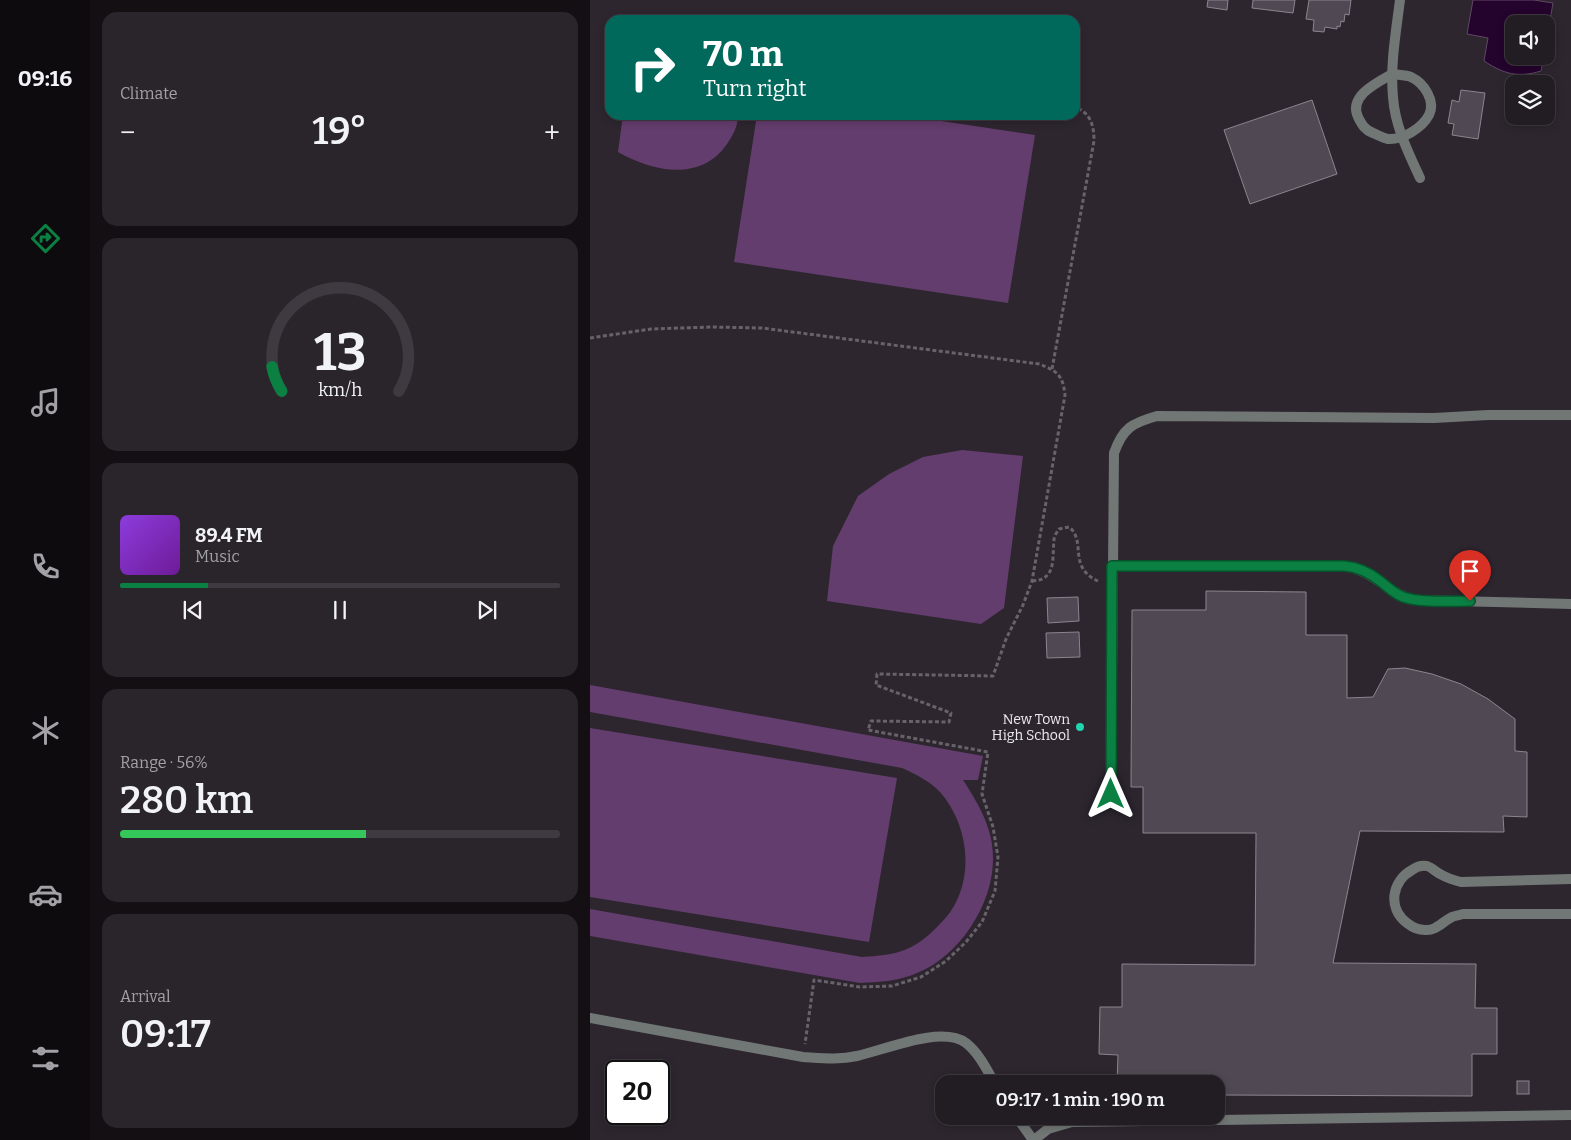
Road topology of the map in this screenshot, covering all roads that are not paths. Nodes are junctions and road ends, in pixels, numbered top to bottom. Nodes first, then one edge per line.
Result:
1 (1400, 0) edge
2 (1392, 74) junction
3 (1402, 137) junction
4 (1420, 178) dead end
5 (1571, 415) edge
6 (1112, 566) junction
7 (1571, 604) edge
8 (1111, 794) dead end
9 (1571, 879) edge
10 (1571, 914) edge
11 (590, 1018) edge
12 (990, 1075) edge
13 (1571, 1115) edge
14 (1023, 1125) edge
15 (1034, 1140) edge

1 - 2 lane
2 - 3 lane
2 - 3 lane
2 - 3 lane
3 - 4 lane
5 - 6 lane
6 - 7 lane
6 - 8 lane
9 - 10 lane
11 - 12 lane
13 - 15 lane
14 - 15 lane

